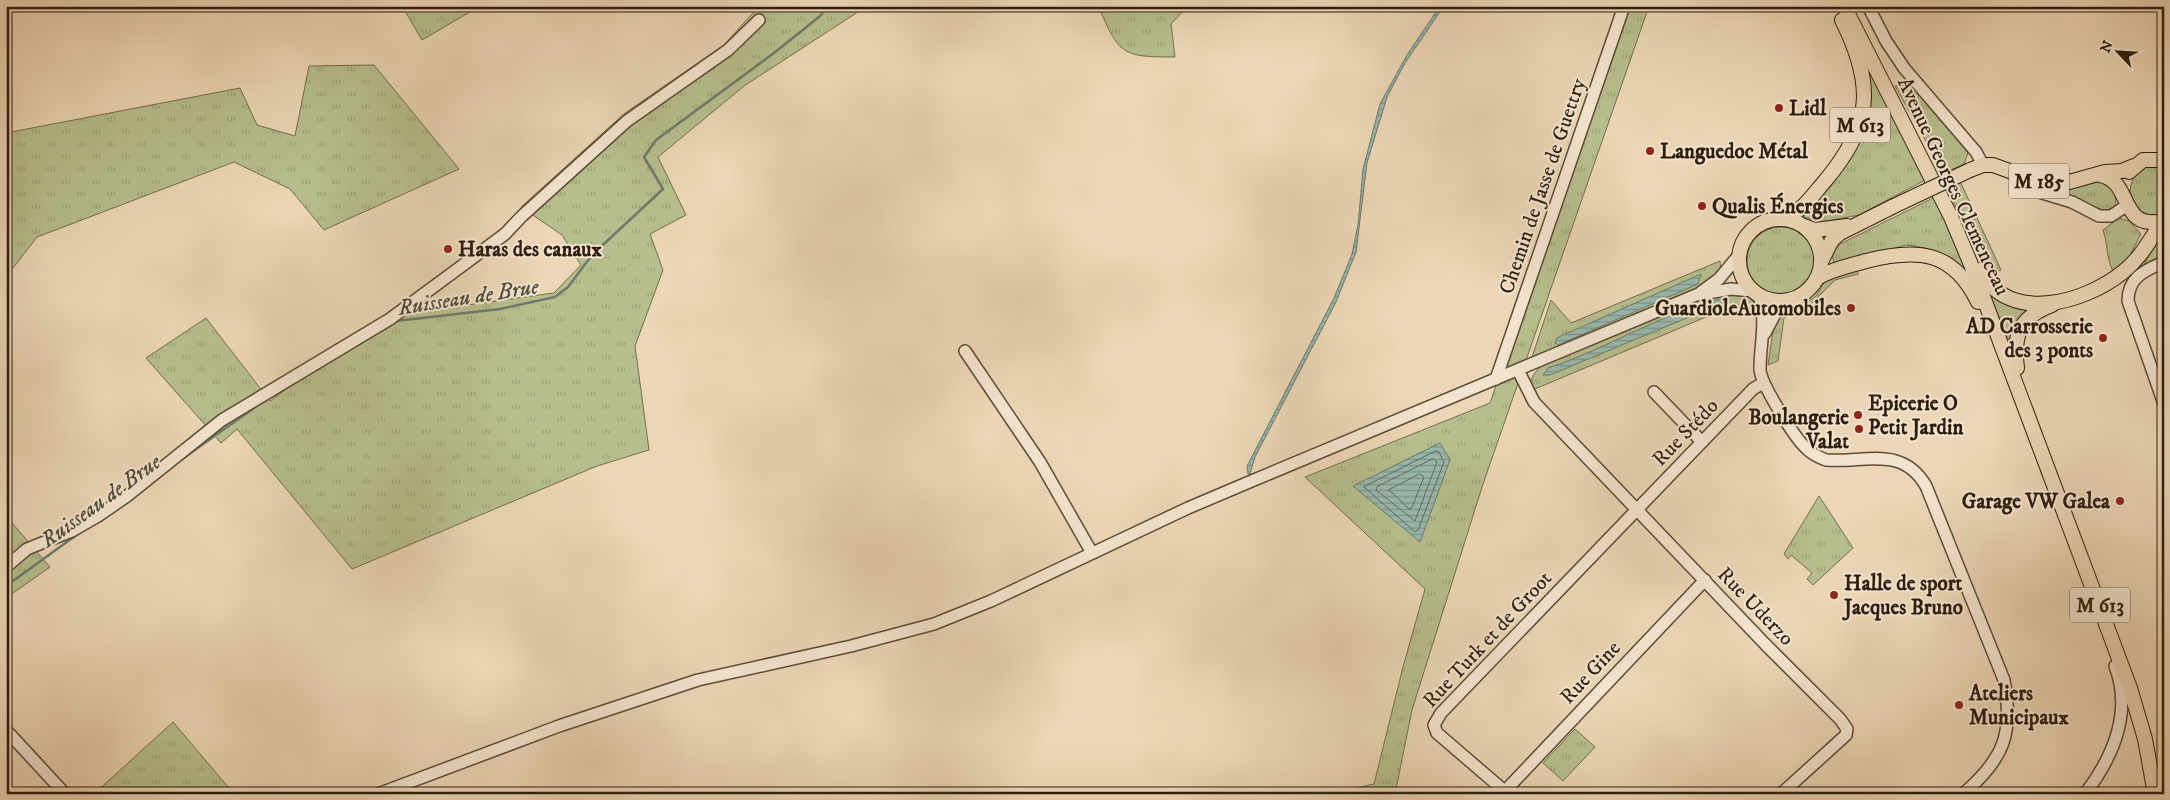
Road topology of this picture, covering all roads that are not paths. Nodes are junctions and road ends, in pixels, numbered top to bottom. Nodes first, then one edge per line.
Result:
1 (1624, 6) edge
2 (1835, 6) edge
3 (1844, 6) edge
4 (1868, 6) edge
5 (759, 20) dead end
6 (1912, 136) junction
7 (2164, 160) edge
8 (1983, 165) junction
9 (2134, 166) junction
10 (2096, 174) junction
11 (2039, 192) dead end
12 (2124, 200) junction
13 (1783, 219) junction
14 (2140, 219) junction
15 (2163, 221) edge
16 (1857, 224) junction
17 (1803, 225) junction
18 (1739, 255) junction
19 (2139, 257) junction
20 (1822, 260) junction
21 (2164, 262) edge
22 (1818, 277) junction
23 (1756, 294) junction
24 (1696, 295) junction
25 (2067, 300) junction
26 (1786, 302) junction
27 (1763, 337) junction
28 (965, 352) dead end
29 (1518, 370) junction
30 (1496, 379) junction
31 (1763, 383) junction
32 (1654, 392) dead end
33 (2164, 404) edge
34 (2031, 418) junction
35 (1702, 442) junction
36 (1637, 508) junction
37 (1092, 553) junction
38 (6, 567) edge
39 (1705, 580) junction
40 (2115, 645) junction
41 (6, 730) edge
42 (1506, 792) edge
43 (65, 794) edge
44 (378, 794) edge
45 (1781, 794) edge
46 (1963, 794) edge
47 (2085, 794) edge
48 (2155, 794) edge

1 - 30 street, Chemin de Jasse de Guettry
2 - 13 main road, M 613
3 - 6 main road, Avenue Georges Clemenceau / M 613
4 - 8 street
5 - 38 street
6 - 25 main road
6 - 34 main road, Avenue Georges Clemenceau / M 613
7 - 9 main road
8 - 10 main road, M 185
8 - 16 main road, M 185, bridge
9 - 10 main road, M 185
9 - 12 main road
10 - 12 main road, M 185
11 - 12 street
12 - 14 main road
13 - 17 main road
13 - 18 main road
14 - 15 main road
14 - 19 main road
15 - 19 main road, M 613
16 - 17 main road, M 185
16 - 20 main road, M 185
17 - 20 main road
18 - 23 main road
18 - 24 street
19 - 25 main road, M 613
20 - 22 main road
21 - 33 street
22 - 26 main road
22 - 34 main road, M 613
23 - 24 street
23 - 26 main road
23 - 27 street
24 - 29 street
25 - 34 main road, M 613
26 - 27 street
27 - 31 street
28 - 37 street
29 - 30 street
29 - 36 street, Rue Uderzo
30 - 37 street
31 - 35 street, Rue Stédo
31 - 46 street
32 - 35 street
34 - 40 main road, Avenue Georges Clemenceau / M 613
35 - 36 street, Rue Stédo
36 - 39 street, Rue Uderzo
36 - 42 street, Rue Turk et de Groot
37 - 44 street
39 - 42 street, Rue Gine
39 - 45 street, Rue Uderzo
40 - 47 street
40 - 48 main road, Avenue Georges Clemenceau / M 613
41 - 43 street

